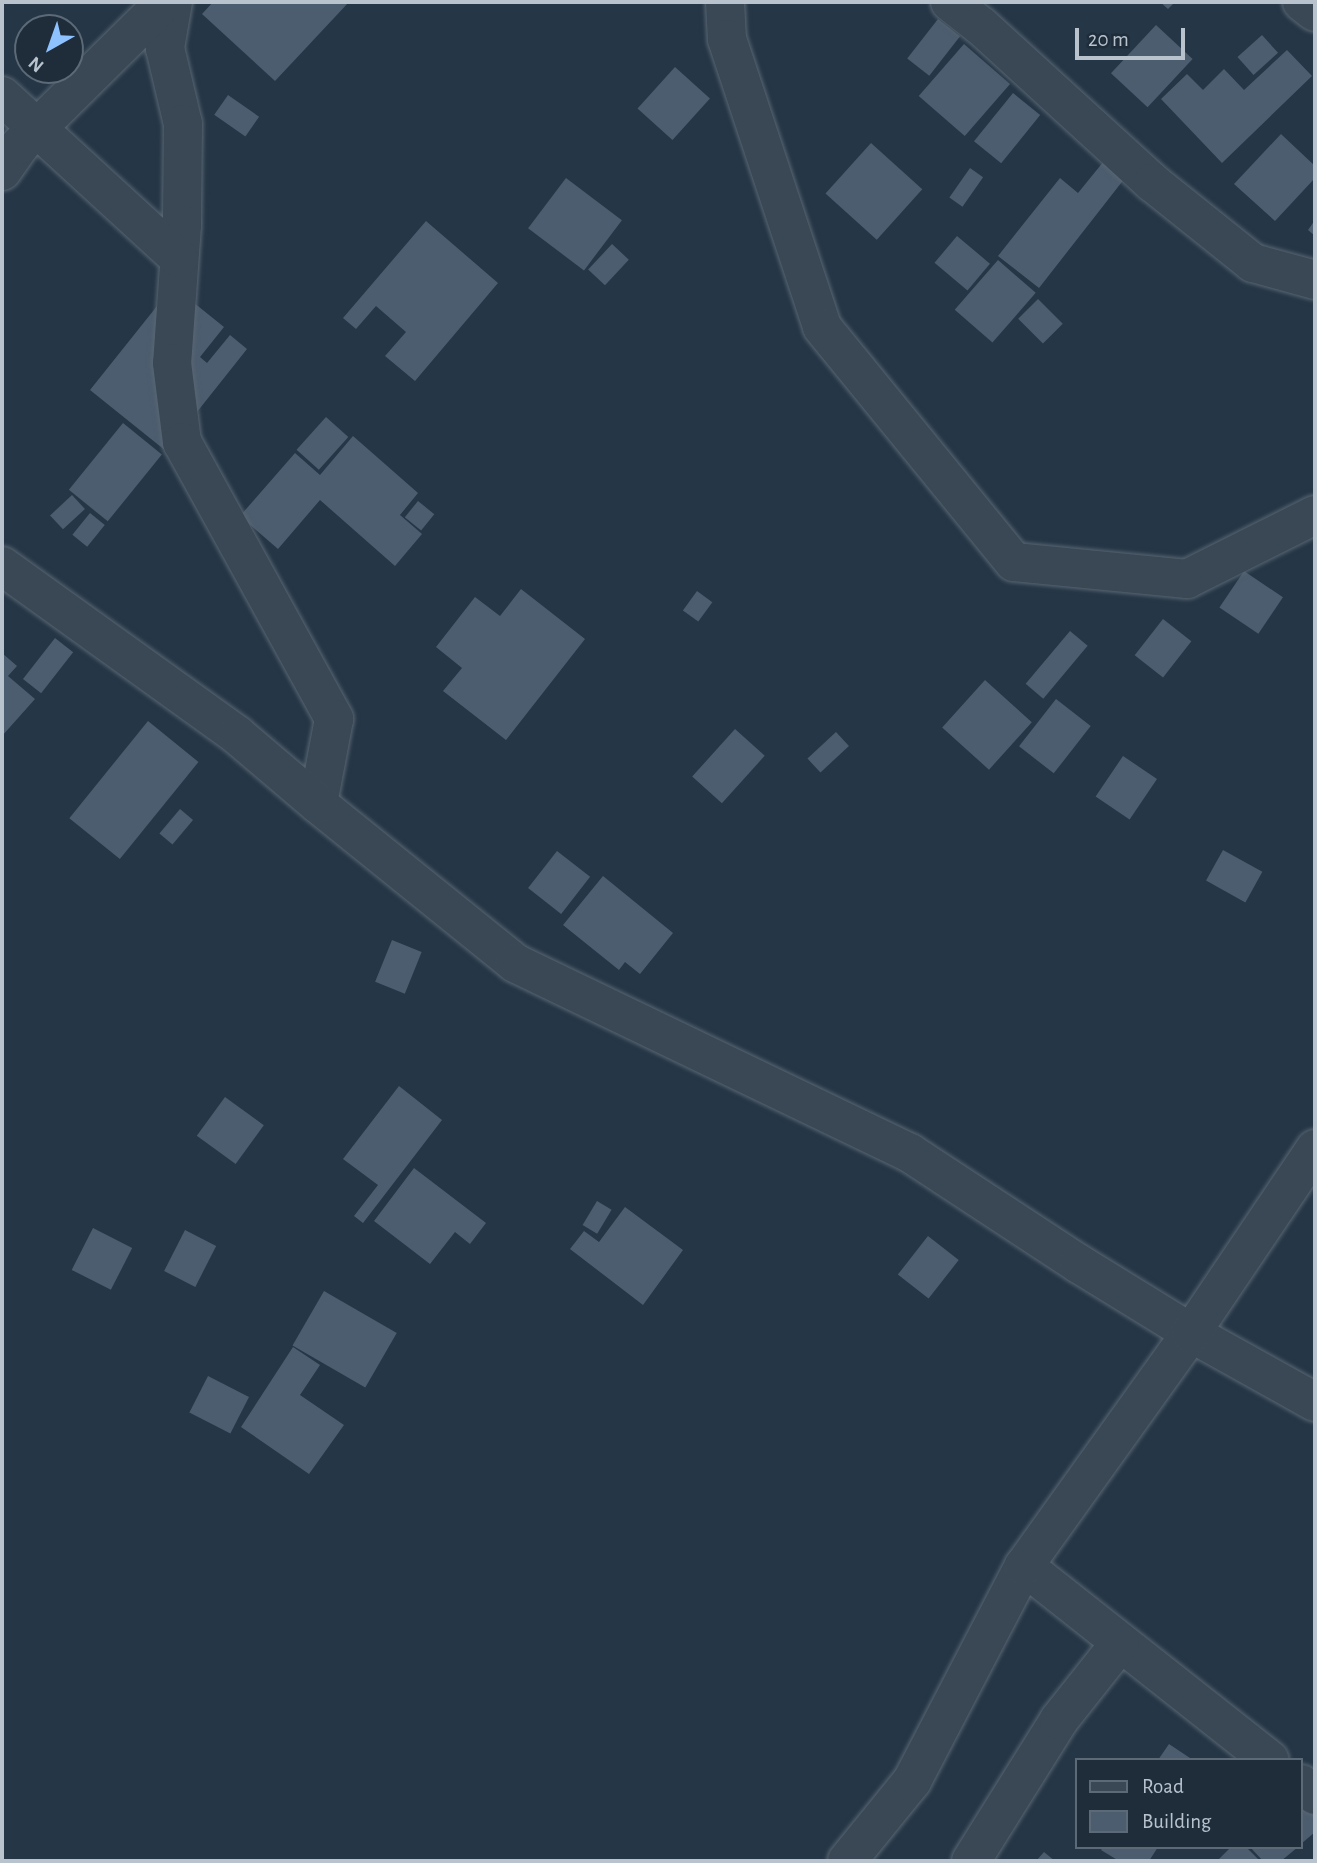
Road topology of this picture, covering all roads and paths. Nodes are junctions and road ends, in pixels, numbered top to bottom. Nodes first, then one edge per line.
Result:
1 (165, 2) edge
2 (173, 2) edge
3 (725, 2) edge
4 (950, 2) edge
5 (1302, 2) edge
6 (1315, 12) edge
7 (2, 96) edge
8 (38, 127) junction
9 (2, 171) edge
10 (179, 258) junction
11 (1315, 280) edge
12 (1315, 514) edge
13 (2, 566) edge
14 (318, 804) junction
15 (1315, 1149) edge
16 (1191, 1333) junction
17 (1315, 1402) edge
18 (1024, 1566) junction
19 (1120, 1643) junction
20 (1267, 1758) edge
21 (847, 1861) edge
22 (971, 1861) edge

1 - 8 street
2 - 10 street
3 - 12 street
4 - 11 street
5 - 6 street
7 - 8 street
8 - 9 street
8 - 10 street
10 - 14 street
13 - 14 street
14 - 16 street
15 - 16 street
16 - 17 street
16 - 18 street
18 - 19 street
18 - 21 street
19 - 20 street
19 - 22 street

